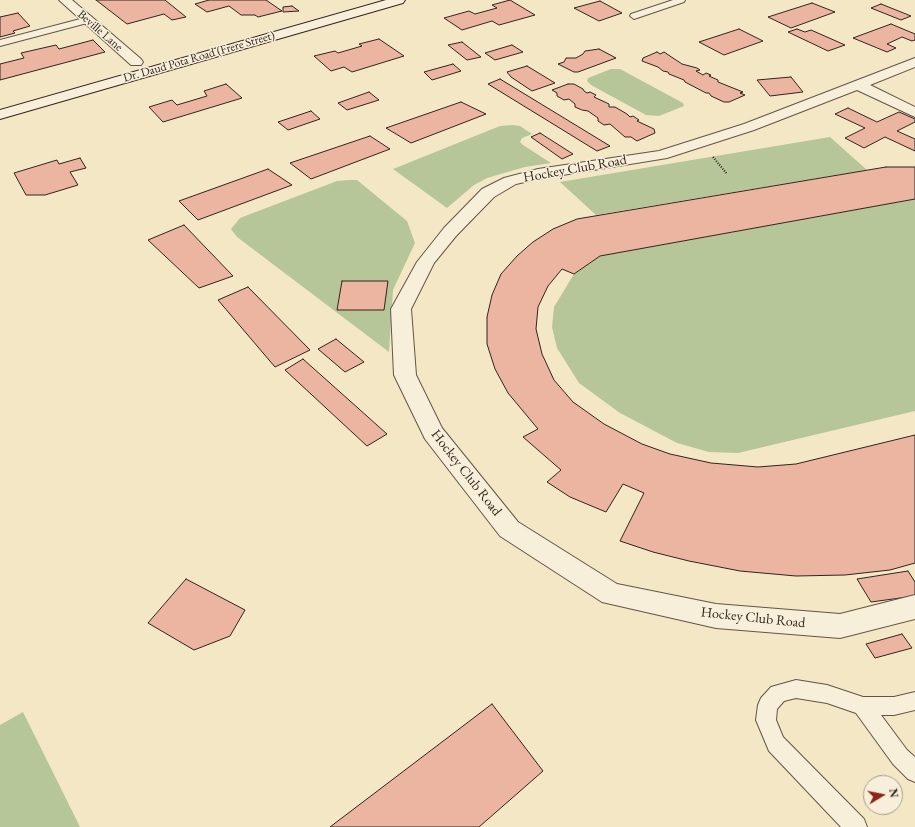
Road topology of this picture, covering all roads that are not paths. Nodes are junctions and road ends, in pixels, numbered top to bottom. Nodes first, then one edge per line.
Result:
1 (65, 0) edge
2 (363, 0) edge
3 (399, 0) edge
4 (681, 0) edge
5 (634, 16) dead end
6 (88, 20) junction
7 (0, 43) edge
8 (136, 62) junction
9 (915, 62) edge
10 (859, 85) junction
11 (0, 102) edge
12 (915, 113) edge
13 (0, 115) edge
14 (915, 607) edge
15 (915, 701) edge
16 (863, 706) junction
17 (915, 772) edge
18 (856, 827) edge

1 - 6 street, Beville Lane
2 - 8 street, Dr. Daud Pota Road (Frere Street)
3 - 13 street, Dr. Daud Pota Road (Frere Street)
4 - 5 lane
6 - 7 lane
6 - 8 street, Beville Lane
8 - 11 street, Dr. Daud Pota Road (Frere Street)
9 - 10 street, Hockey Club Road
10 - 12 street
10 - 14 street, Hockey Club Road
15 - 16 lane
16 - 17 lane
16 - 18 lane

